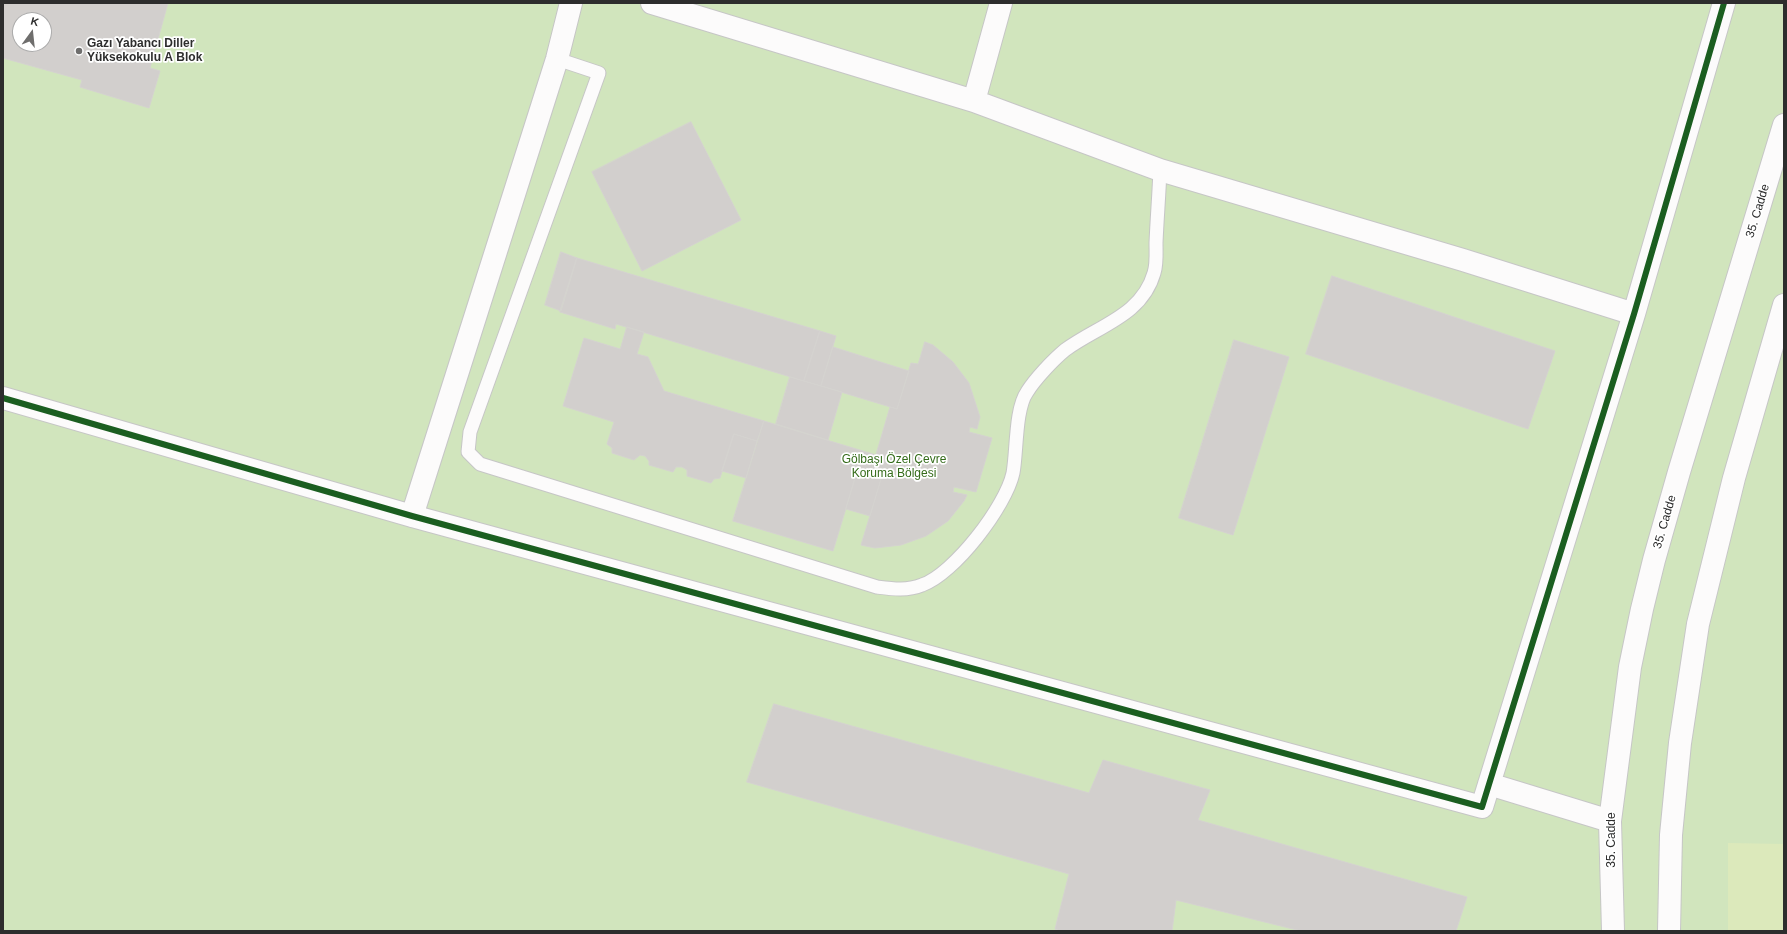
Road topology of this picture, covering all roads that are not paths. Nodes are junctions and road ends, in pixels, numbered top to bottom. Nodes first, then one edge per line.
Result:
1 (571, 3) edge
2 (652, 3) edge
3 (1001, 3) edge
4 (1724, 3) edge
5 (557, 59) junction
6 (974, 101) junction
7 (1784, 124) edge
8 (1160, 170) junction
9 (1784, 306) edge
10 (1634, 314) junction
11 (3, 398) edge
12 (412, 516) junction
13 (1489, 784) junction
14 (1610, 821) junction
15 (1613, 931) edge
16 (1669, 931) edge

1 - 5 street
2 - 6 street
3 - 6 street
4 - 10 street
5 - 8 lane
5 - 12 street
6 - 8 street
7 - 14 street, 35. Cadde
8 - 10 street
9 - 16 street
10 - 13 street
11 - 12 street
12 - 13 street
13 - 14 street
14 - 15 street, 35. Cadde

